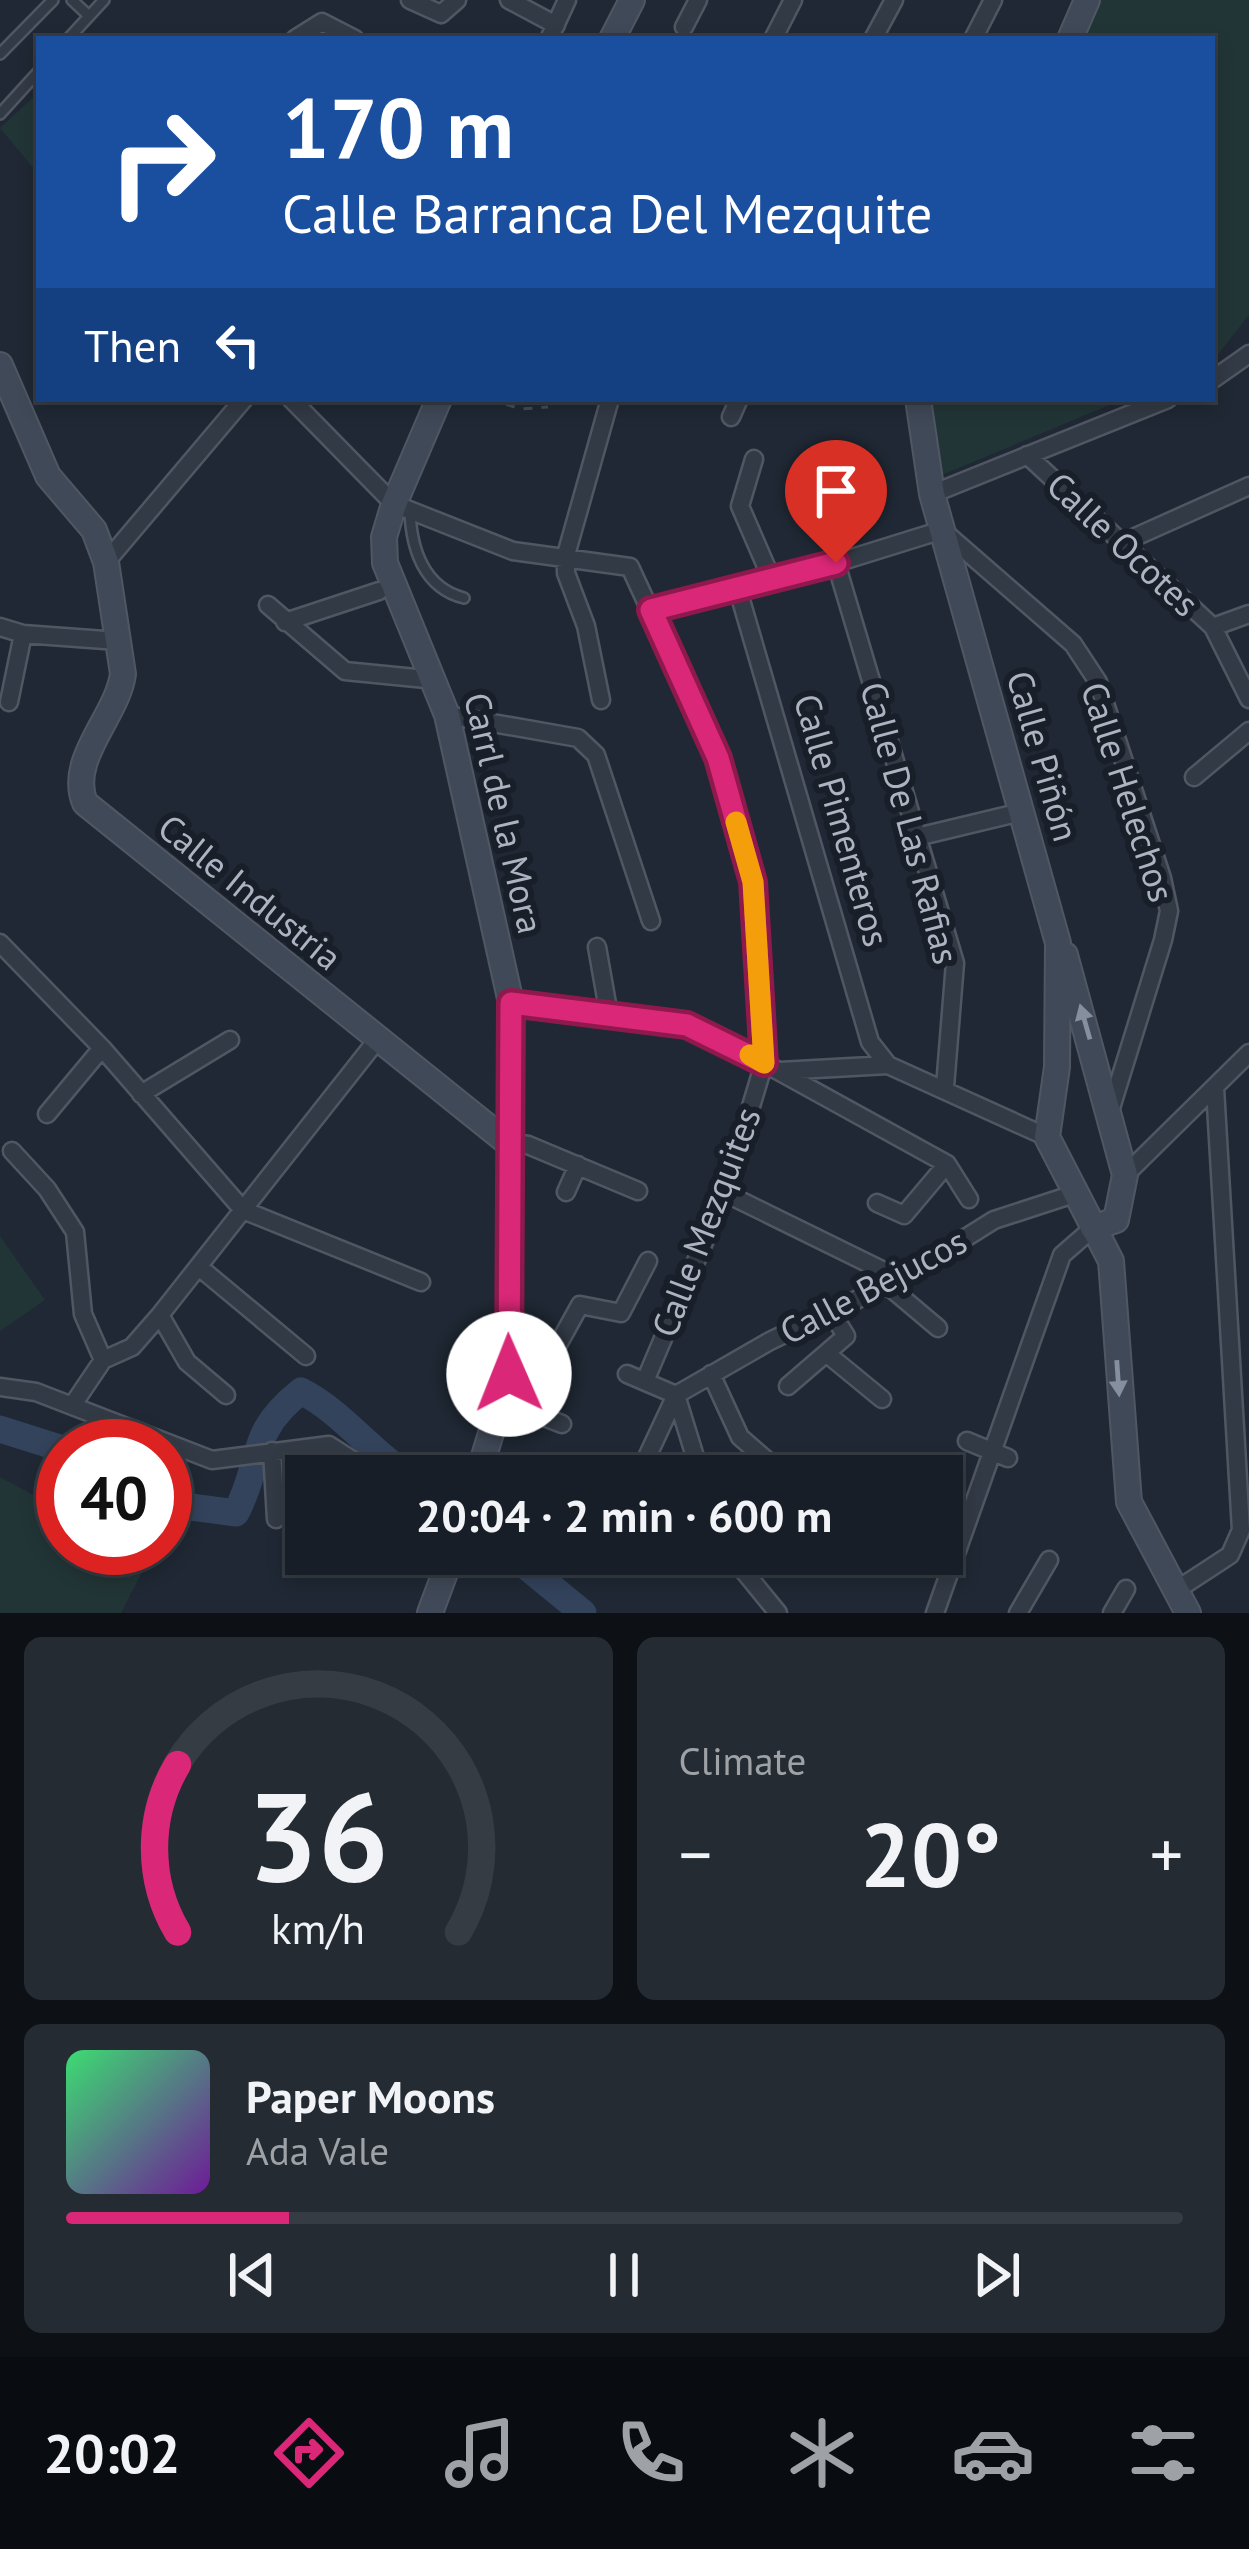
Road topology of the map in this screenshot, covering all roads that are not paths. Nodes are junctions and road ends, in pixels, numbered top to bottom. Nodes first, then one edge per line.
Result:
1 (53, 0) edge
2 (72, 0) edge
3 (104, 0) edge
4 (410, 0) edge
5 (458, 0) edge
6 (509, 0) edge
7 (568, 0) edge
8 (632, 0) edge
9 (698, 0) edge
10 (794, 0) edge
11 (894, 0) edge
12 (993, 0) edge
13 (1087, 0) edge
14 (89, 16) junction
15 (684, 27) dead end
16 (552, 32) edge
17 (71, 36) edge
18 (300, 36) edge
19 (349, 36) edge
20 (614, 36) edge
21 (775, 36) edge
22 (875, 36) edge
23 (975, 36) edge
24 (1071, 36) edge
25 (0, 54) edge
26 (36, 74) edge
27 (2, 106) edge
28 (1249, 354) edge
29 (0, 365) edge
30 (1215, 378) edge
31 (241, 402) edge
32 (294, 402) edge
33 (438, 402) edge
34 (609, 402) edge
35 (738, 402) edge
36 (919, 402) edge
37 (1160, 402) edge
38 (731, 418) dead end
39 (1027, 455) junction
40 (754, 459) dead end
41 (1249, 486) edge
42 (932, 494) junction
43 (402, 507) junction
44 (943, 530) junction
45 (1124, 542) junction
46 (566, 555) junction
47 (106, 562) junction
48 (836, 563) junction
49 (772, 580) junction
50 (738, 590) junction
51 (379, 591) dead end
52 (464, 598) dead end
53 (268, 605) dead end
54 (651, 610) junction
55 (1249, 614) edge
56 (285, 622) junction
57 (0, 627) edge
58 (1213, 628) junction
59 (23, 634) junction
60 (118, 641) junction
61 (436, 680) junction
62 (1249, 699) edge
63 (601, 700) dead end
64 (9, 702) dead end
65 (446, 716) junction
66 (1249, 731) edge
67 (1194, 777) dead end
68 (1022, 812) junction
69 (917, 837) junction
70 (651, 921) dead end
71 (0, 943) edge
72 (1058, 943) junction
73 (597, 946) dead end
74 (511, 1003) junction
75 (609, 1015) junction
76 (230, 1040) dead end
77 (377, 1040) junction
78 (102, 1048) junction
79 (1249, 1053) edge
80 (888, 1065) junction
81 (772, 1067) junction
82 (945, 1087) junction
83 (1216, 1088) junction
84 (141, 1094) junction
85 (1111, 1108) junction
86 (46, 1114) dead end
87 (1047, 1136) junction
88 (507, 1142) junction
89 (12, 1150) dead end
90 (947, 1164) junction
91 (578, 1166) junction
92 (1125, 1175) junction
93 (638, 1191) dead end
94 (566, 1192) dead end
95 (724, 1193) junction
96 (1077, 1193) junction
97 (969, 1199) dead end
98 (877, 1203) dead end
99 (243, 1210) junction
100 (1093, 1228) junction
101 (647, 1261) dead end
102 (199, 1267) junction
103 (421, 1282) dead end
104 (894, 1282) junction
105 (832, 1313) junction
106 (160, 1315) junction
107 (938, 1328) dead end
108 (508, 1348) junction
109 (826, 1353) junction
110 (306, 1356) dead end
111 (103, 1360) junction
112 (710, 1374) junction
113 (0, 1387) edge
114 (788, 1387) dead end
115 (226, 1395) dead end
116 (676, 1395) junction
117 (882, 1399) dead end
118 (502, 1401) junction
119 (72, 1406) junction
120 (562, 1424) dead end
121 (967, 1441) dead end
122 (990, 1450) junction
123 (269, 1451) junction
124 (343, 1455) edge
125 (485, 1455) edge
126 (648, 1455) edge
127 (695, 1455) edge
128 (761, 1455) edge
129 (1008, 1458) dead end
130 (963, 1518) edge
131 (276, 1519) dead end
132 (1049, 1560) dead end
133 (444, 1575) edge
134 (747, 1575) edge
135 (944, 1575) edge
136 (1126, 1589) dead end
137 (1182, 1602) edge
138 (775, 1611) edge
139 (430, 1613) edge
140 (935, 1613) edge
141 (1018, 1613) edge
142 (1112, 1613) edge

1 - 25 lane
2 - 14 lane
3 - 14 lane
4 - 5 street
6 - 16 street
7 - 16 street
8 - 20 street
9 - 15 street
10 - 21 street
11 - 22 street
12 - 23 street
13 - 24 street
14 - 17 lane
18 - 19 street
26 - 27 lane
28 - 30 street
29 - 47 street
31 - 47 street
32 - 43 street
33 - 43 street, Carrl de la Mora
34 - 46 street
35 - 38 street
36 - 42 street, Calle Piñón
37 - 39 street
39 - 42 street
39 - 45 street, Calle Ocotes
40 - 49 street
41 - 45 street
42 - 44 street, Calle Piñón
43 - 46 street
43 - 52 lane
43 - 61 street, Carrl de la Mora
44 - 48 street
44 - 68 street, Calle Piñón
44 - 85 street, Calle Helechos
45 - 58 street, Calle Ocotes
46 - 54 street
46 - 63 street
47 - 60 street, Calle Industria
48 - 49 street
48 - 69 street, Calle De Las Rafias
49 - 50 street
50 - 54 street
50 - 80 street, Calle Pimenteros
51 - 56 street
53 - 56 street
54 - 81 street
55 - 58 street
56 - 61 street
57 - 59 street
58 - 62 street, Calle Ocotes
59 - 60 street
59 - 64 street
60 - 77 street, Calle Industria
61 - 65 street, Carrl de la Mora
65 - 70 street
65 - 74 street, Carrl de la Mora
66 - 67 street
68 - 69 street
68 - 72 street, Calle Piñón
69 - 82 street, Calle De Las Rafias
71 - 78 street
85 -> 72 street
72 - 87 street, Calle Piñón
73 - 75 street
74 - 75 street
74 - 88 street, Carrl de la Mora
75 - 81 street
76 - 84 street
77 - 88 street, Calle Industria
77 - 99 street
78 - 84 street
78 - 86 street
79 - 83 street
80 - 81 street
80 - 82 street
81 - 90 street
81 - 95 street, Calle Mezquites
82 - 87 street
83 - 92 street
83 - 137 street
84 - 99 street
85 - 92 street
87 - 96 street
88 - 91 street
88 - 108 street, Carrl de la Mora
89 - 111 street
90 - 97 street
90 - 98 street
91 - 93 street
91 - 94 street
92 - 100 street
95 - 104 street
95 - 116 street, Calle Mezquites
96 - 100 street
96 - 104 street, Calle Bejucos
99 - 102 street
99 - 103 street
100 - 122 street
100 -> 137 street
101 - 108 street
102 - 106 street
102 - 110 street
104 - 105 street, Calle Bejucos
104 - 107 street
105 - 109 street
105 - 112 street, Calle Bejucos
106 - 111 street
106 - 115 street
108 - 118 street, Carrl de la Mora
109 - 114 street
109 - 117 street
111 - 119 street
112 - 116 street, Calle Bejucos
112 - 128 street
113 - 119 street
116 - 126 street
116 - 127 street
118 - 120 street
118 - 125 street, Carrl de la Mora
119 - 123 street
121 - 122 street
122 - 129 street
122 - 130 street
123 - 124 street
123 - 131 street
132 - 141 street
133 - 139 street
134 - 138 street
135 - 140 street
136 - 142 street

